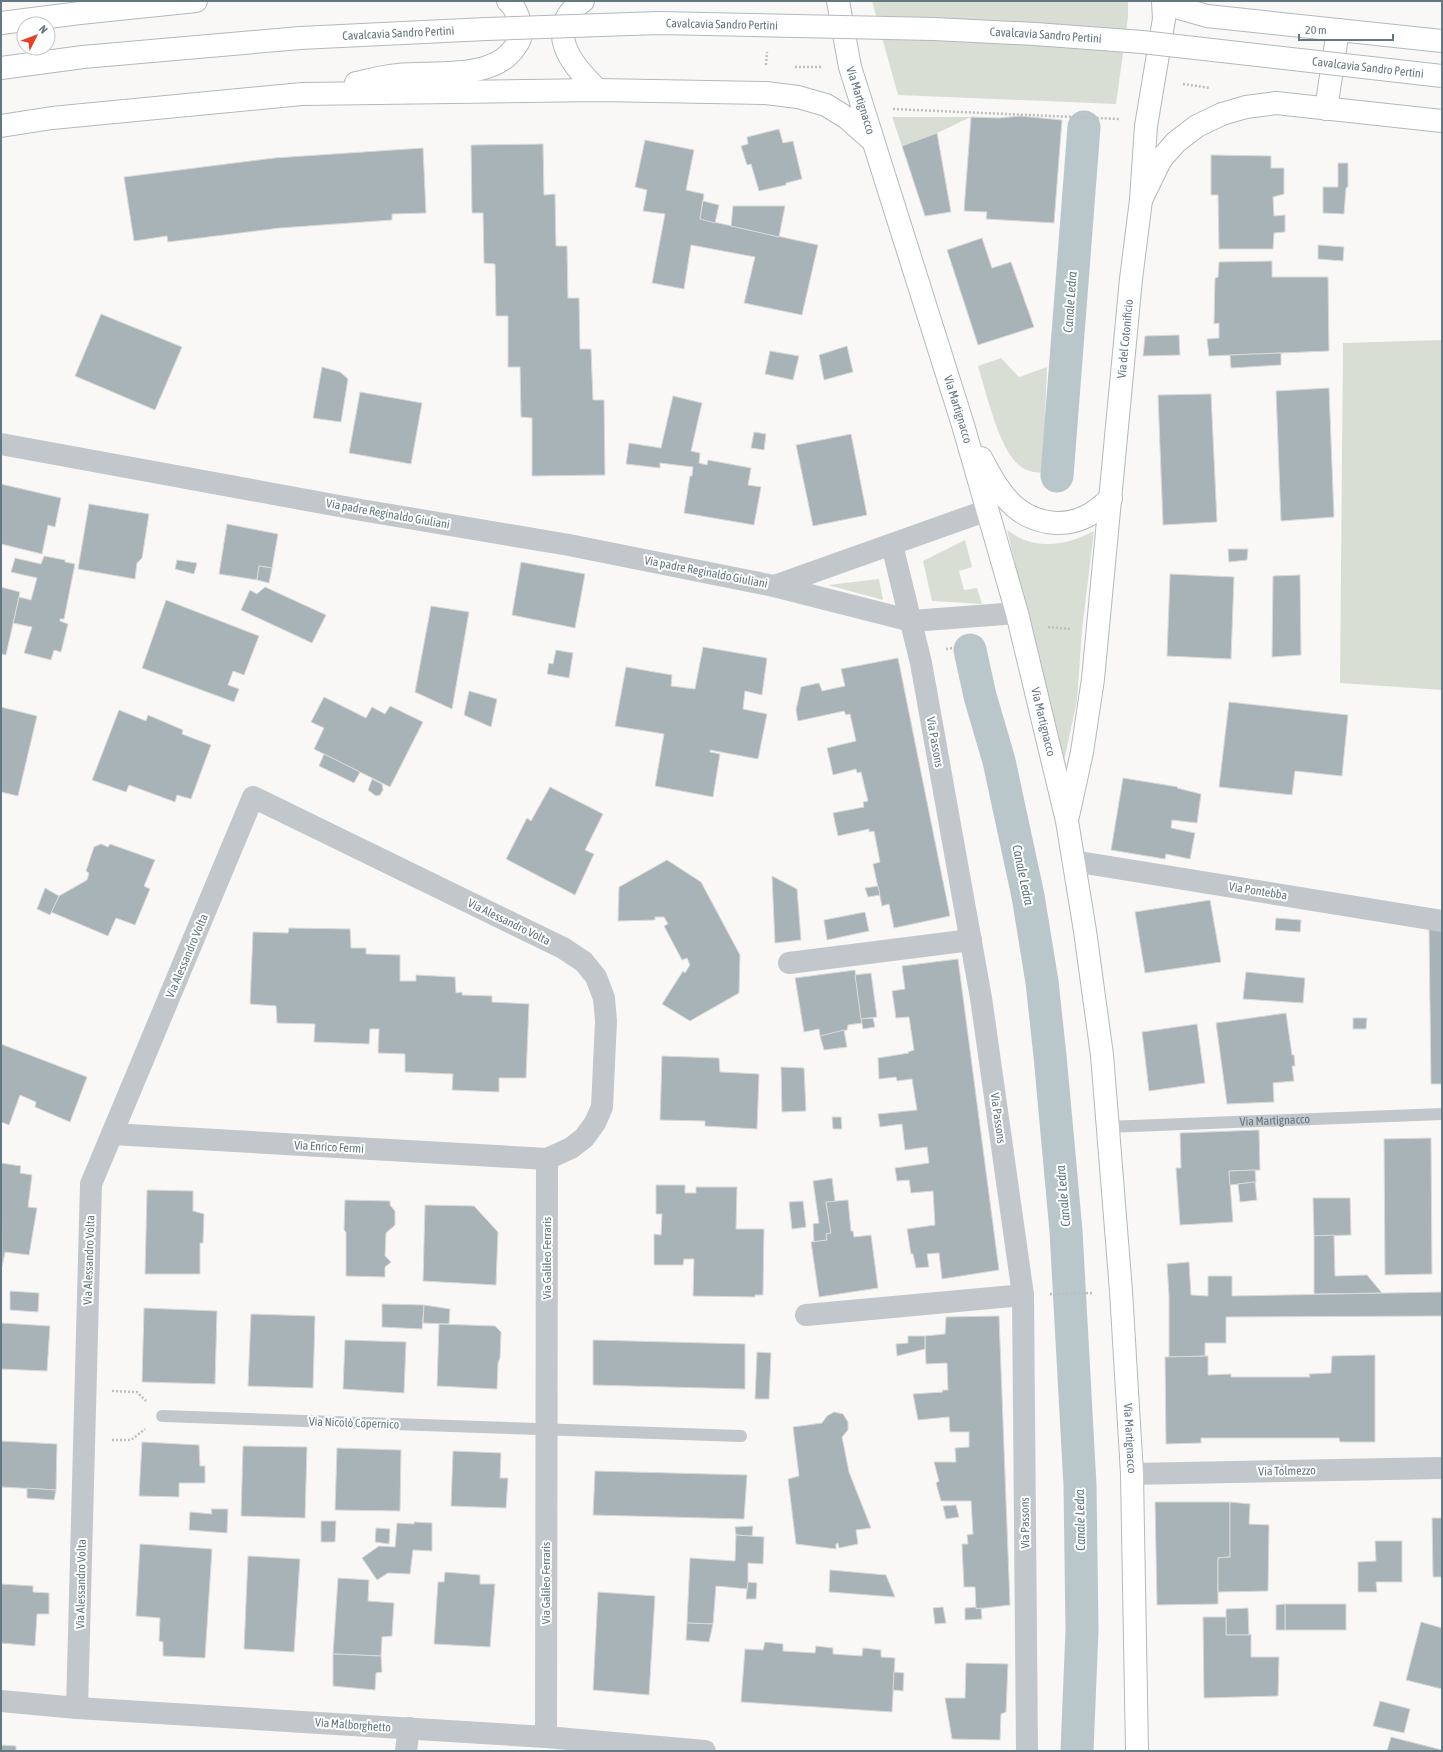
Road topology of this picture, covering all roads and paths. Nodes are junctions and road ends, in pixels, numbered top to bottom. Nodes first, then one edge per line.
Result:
1 (196, 1) edge
2 (508, 1) edge
3 (583, 1) edge
4 (838, 1) edge
5 (1163, 1) edge
6 (1167, 1) edge
7 (1, 23) edge
8 (1338, 30) junction
9 (1442, 41) edge
10 (790, 67) dead end
11 (829, 67) dead end
12 (1, 68) edge
13 (1442, 76) edge
14 (1183, 84) dead end
15 (1213, 89) dead end
16 (598, 90) junction
17 (302, 94) junction
18 (886, 108) dead end
19 (1326, 109) junction
20 (1121, 120) dead end
21 (1442, 122) edge
22 (1, 126) edge
23 (873, 141) junction
24 (1141, 200) junction
25 (963, 425) junction
26 (1, 444) edge
27 (1112, 498) junction
28 (988, 510) junction
29 (892, 544) junction
30 (774, 586) junction
31 (1017, 613) junction
32 (912, 621) junction
33 (1045, 627) dead end
34 (1074, 629) dead end
35 (964, 646) dead end
36 (921, 663) junction
37 (1093, 679) joint
38 (1067, 821) junction
39 (1073, 861) junction
40 (1442, 921) edge
41 (971, 940) junction
42 (789, 962) dead end
43 (1442, 1114) edge
44 (1107, 1127) junction
45 (112, 1134) junction
46 (547, 1159) junction
47 (1095, 1292) dead end
48 (1045, 1294) dead end
49 (1023, 1295) junction
50 (806, 1315) dead end
51 (86, 1389) junction
52 (162, 1416) junction
53 (547, 1429) junction
54 (741, 1436) dead end
55 (84, 1441) junction
56 (1442, 1468) edge
57 (1132, 1474) junction
58 (1, 1701) edge
59 (77, 1708) junction
60 (409, 1728) junction
61 (546, 1737) junction
62 (406, 1751) edge
63 (705, 1751) edge
64 (1027, 1751) edge
65 (1137, 1751) edge

1 - 7 main road
2 - 17 main road
3 - 16 main road
4 - 23 main road, Via Martignacco
5 - 24 main road, Via del Cotonificio
6 - 8 main road
8 - 9 main road
8 - 19 main road
10 - 11 path
12 - 13 main road, Cavalcavia Sandro Pertini, bridge
14 - 15 path
16 - 17 main road
16 - 23 main road
17 - 22 main road
18 - 20 path
19 - 21 main road
19 - 24 main road
23 - 25 main road, Via Martignacco
24 - 27 main road, Via del Cotonificio
25 - 27 main road
25 - 28 main road, Via Martignacco
26 - 30 street, Via padre Reginaldo Giuliani
27 - 37 main road, Via del Cotonificio
28 - 29 street, Via padre Reginaldo Giuliani
28 - 31 main road, Via Martignacco
29 - 30 street, Via padre Reginaldo Giuliani
29 - 32 street, Via Passons
30 - 32 street, Via padre Reginaldo Giuliani
31 - 32 street, Via padre Reginaldo Giuliani
31 - 38 main road, Via Martignacco
32 - 36 street, Via Passons
33 - 34 path
35 - 36 path
36 - 41 street, Via Passons
37 - 38 main road, Via Martignacco
38 - 39 main road, Via Martignacco
39 - 40 street, Via Pontebba
39 - 44 main road, Via Martignacco
41 - 42 street
41 - 49 street, Via Passons
43 - 44 lane, Via Martignacco
44 - 57 main road, Via Martignacco
45 - 46 street, Via Enrico Fermi
45 - 46 street, Via Alessandro Volta
45 - 51 street, Via Alessandro Volta
46 - 53 street, Via Galileo Ferraris
47 - 48 path
49 - 50 street
49 - 64 street, Via Passons
51 - 52 path
51 - 55 street, Via Alessandro Volta
52 - 53 lane, Via Nicolò Copernico
52 - 55 path
53 - 54 lane
53 - 61 street, Via Galileo Ferraris
55 - 59 street, Via Alessandro Volta
56 - 57 street, Via Tolmezzo
57 - 65 main road, Via Martignacco
58 - 59 street, Via Malborghetto
59 - 60 street, Via Malborghetto
60 - 61 street, Via Malborghetto
60 - 62 street
61 - 63 street, Via Malborghetto

